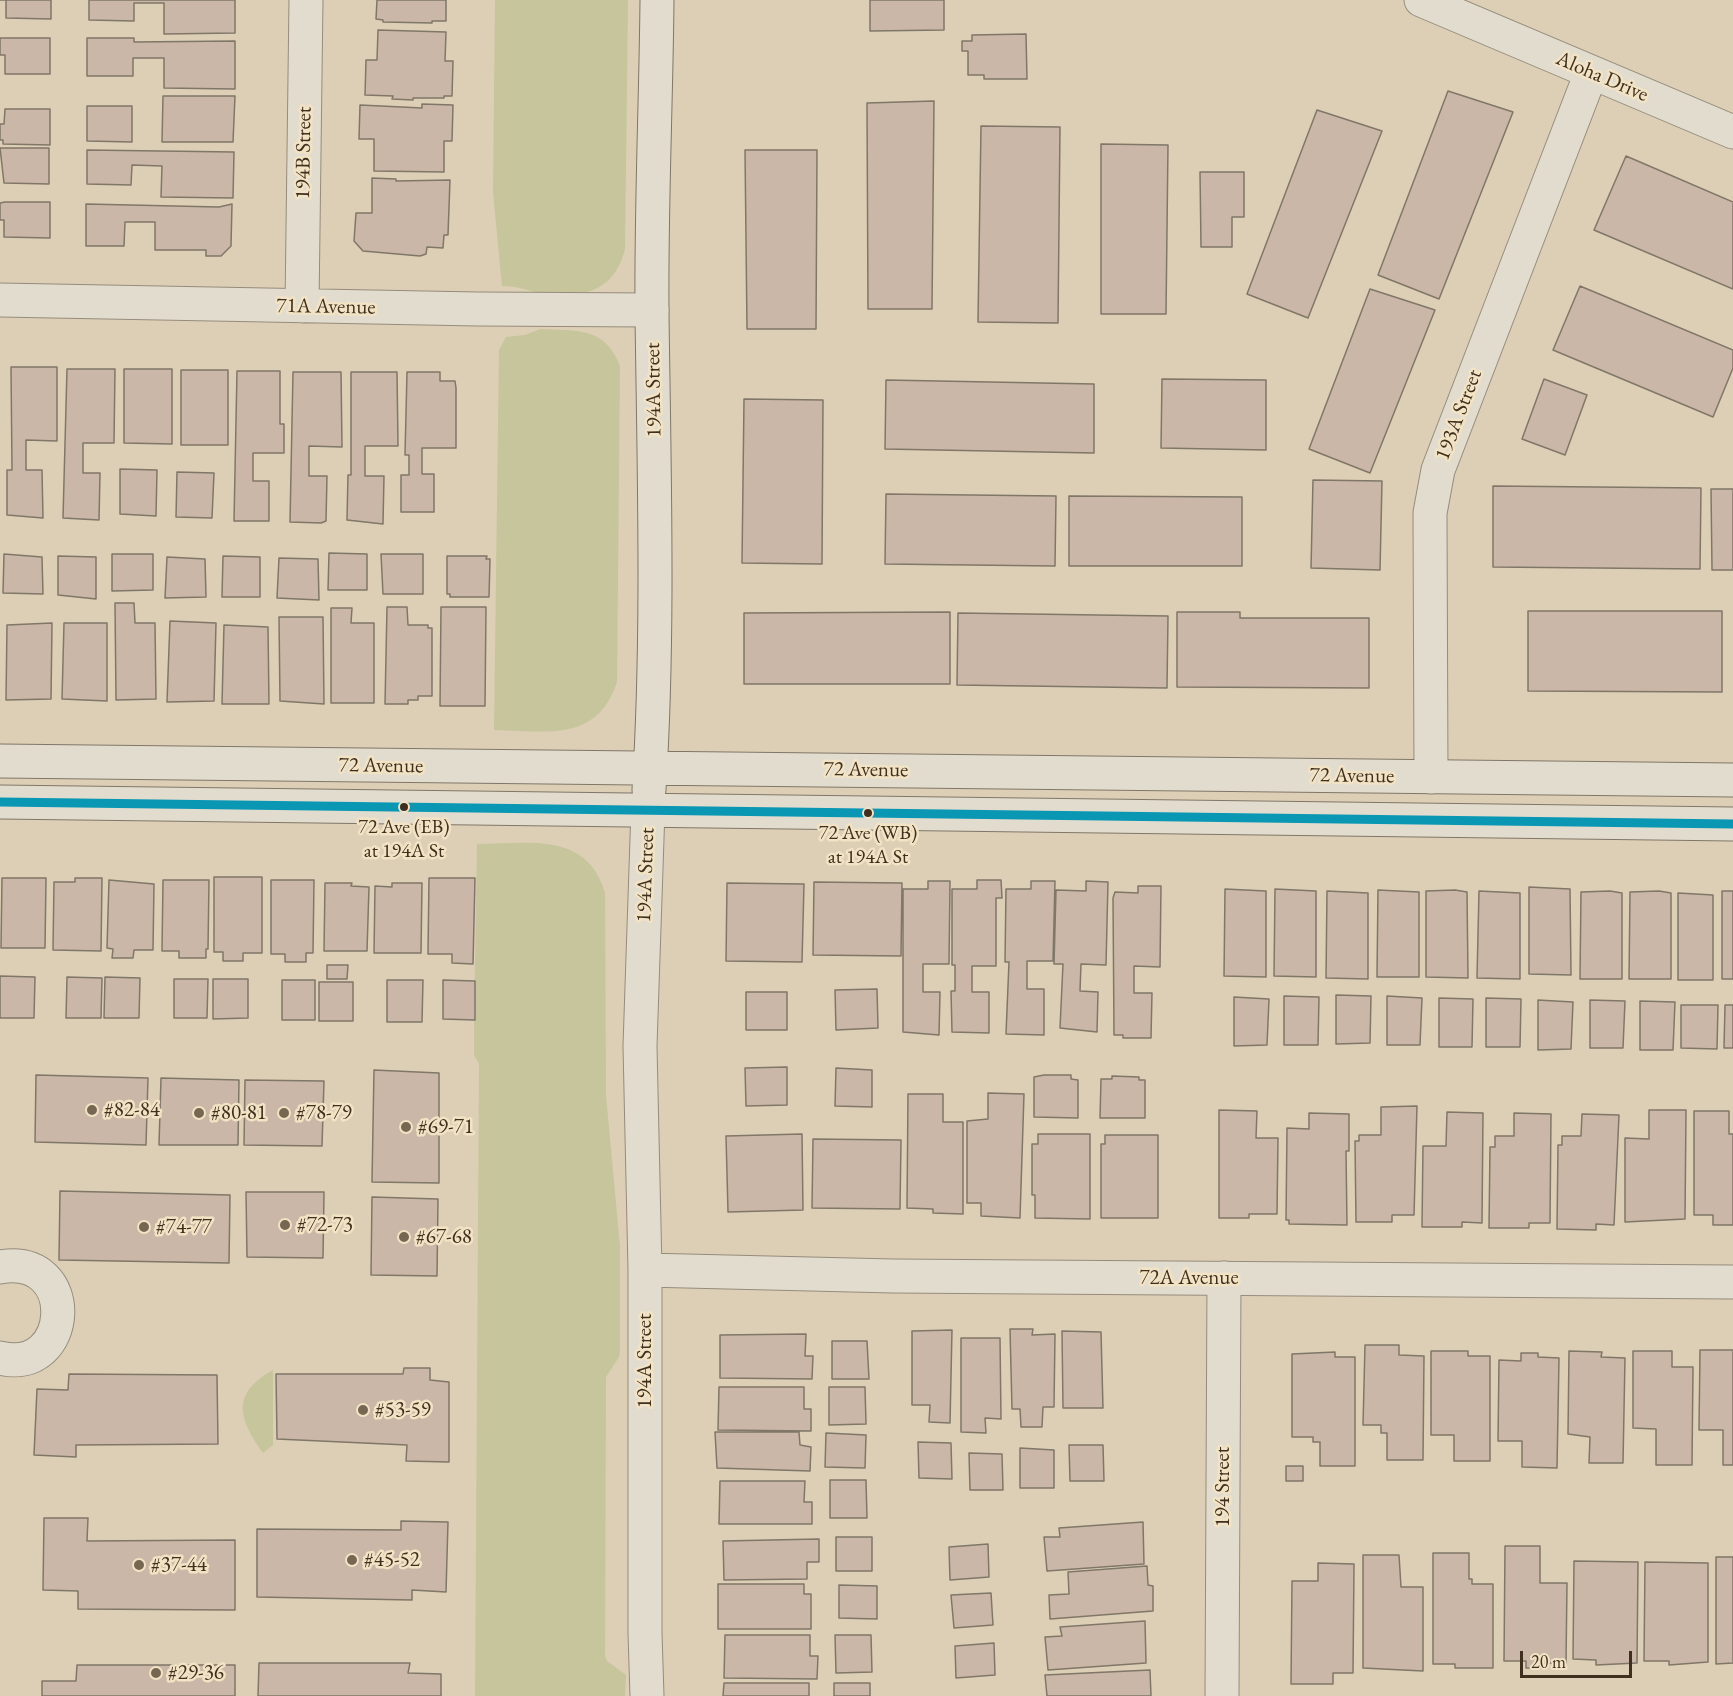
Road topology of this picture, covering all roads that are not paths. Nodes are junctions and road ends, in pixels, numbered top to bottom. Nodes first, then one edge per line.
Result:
1 (306, 0) edge
2 (657, 0) edge
3 (1420, 0) edge
4 (1591, 73) junction
5 (1733, 132) edge
6 (0, 300) edge
7 (302, 306) junction
8 (652, 310) junction
9 (0, 761) edge
10 (651, 769) junction
11 (1431, 777) junction
12 (1733, 780) edge
13 (0, 802) edge
14 (648, 809) junction
15 (1733, 815) edge
16 (1699, 824) junction
17 (1733, 825) edge
18 (0, 1267) edge
19 (645, 1270) junction
20 (1224, 1278) junction
21 (1733, 1282) edge
22 (0, 1358) edge
23 (645, 1690) edge
24 (1222, 1696) edge

1 - 7 street, 194B Street
2 - 8 street, 194A Street
3 - 4 street, Aloha Drive
4 - 5 street, Aloha Drive
4 - 11 street, 193A Street
6 - 7 street, 71A Avenue
7 - 8 street, 71A Avenue
8 - 10 street, 194A Street
9 - 10 street, 72 Avenue
10 - 11 street, 72 Avenue
10 - 14 street, 194A Street
11 - 12 street, 72 Avenue
13 - 14 street, 72 Avenue
14 - 16 street, 72 Avenue
14 - 19 street, 194A Street
15 - 16 street
16 - 17 street, 72 Avenue
18 - 22 street
19 - 20 street, 72A Avenue
19 - 23 street, 194A Street
20 - 21 street, 72A Avenue
20 - 24 street, 194 Street

